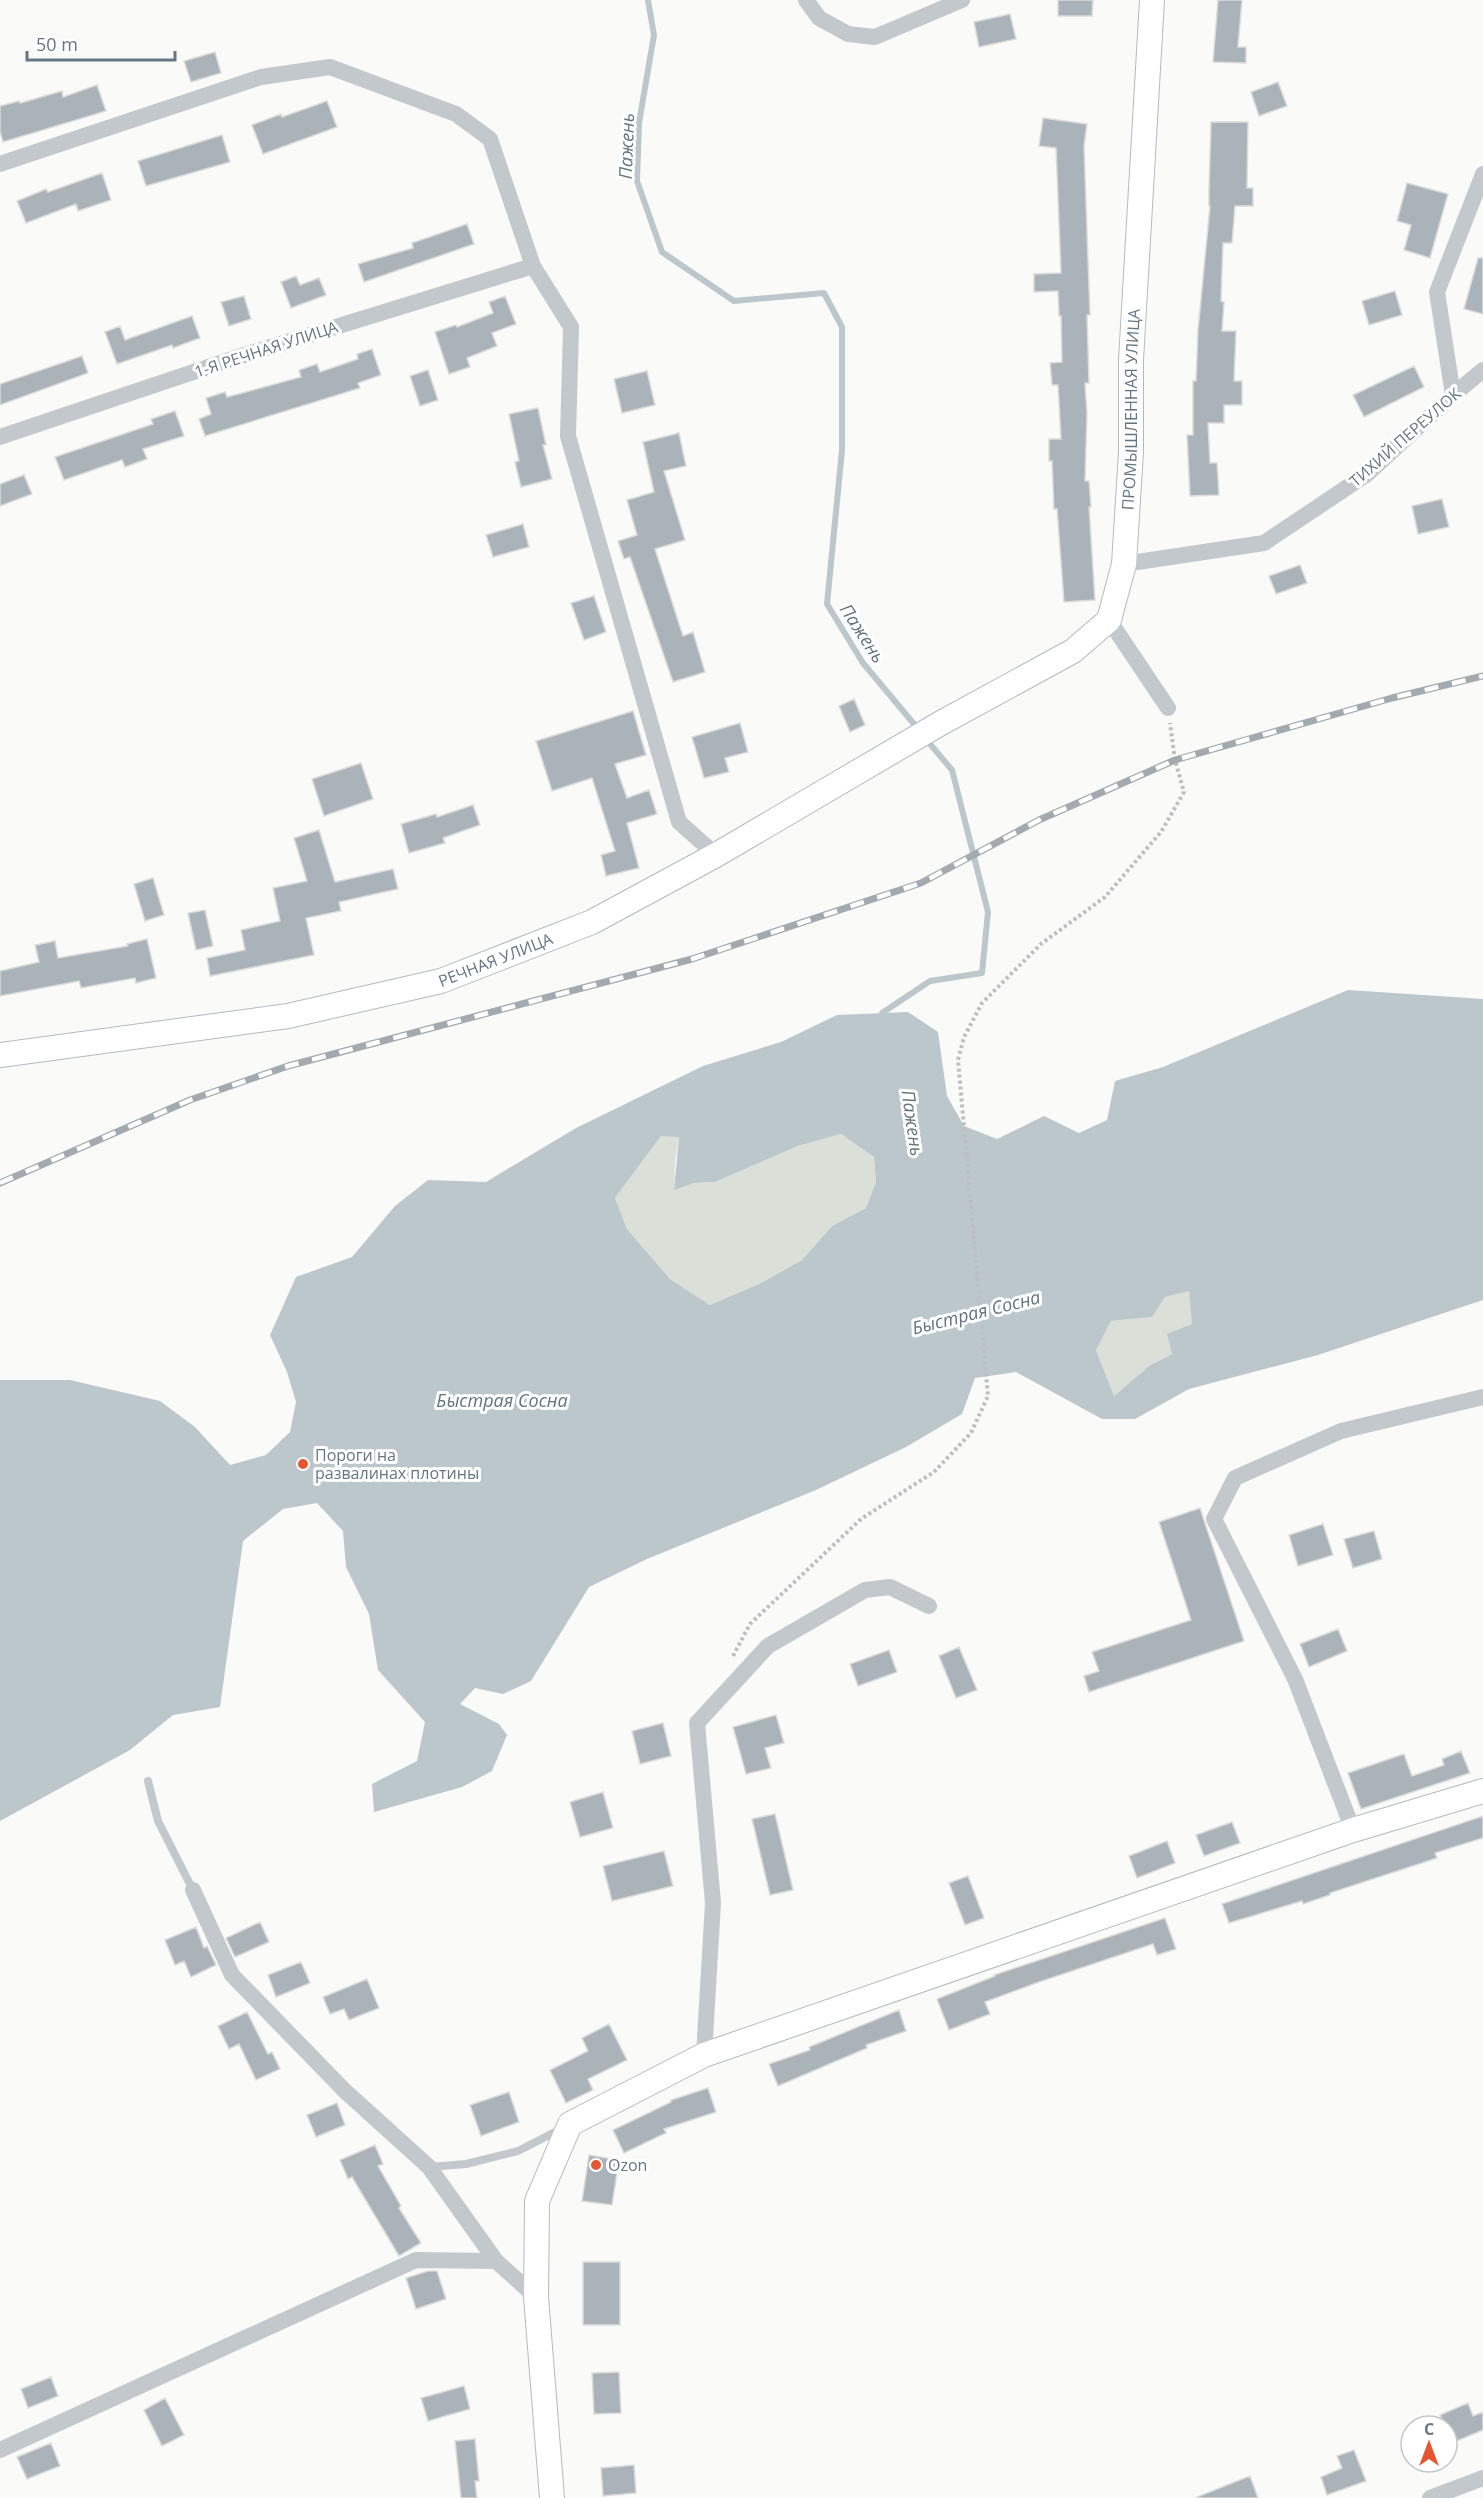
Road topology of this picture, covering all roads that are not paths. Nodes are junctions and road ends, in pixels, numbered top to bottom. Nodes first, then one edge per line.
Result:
1 (806, 0) edge
2 (962, 0) edge
3 (1152, 0) edge
4 (0, 164) edge
5 (1483, 174) edge
6 (533, 266) junction
7 (1483, 370) edge
8 (1453, 395) junction
9 (0, 437) edge
10 (1124, 564) junction
11 (1108, 620) junction
12 (1168, 708) road end
13 (716, 855) junction
14 (0, 1055) edge
15 (1483, 1397) edge
16 (929, 1606) dead end
17 (148, 1781) dead end
18 (1483, 1791) edge
19 (1353, 1830) junction
20 (193, 1890) joint
21 (704, 2055) junction
22 (570, 2124) junction
23 (429, 2167) junction
24 (495, 2261) junction
25 (536, 2296) junction
26 (0, 2450) edge
27 (1483, 2478) edge
28 (552, 2498) edge
29 (1430, 2498) edge

1 - 2 street
3 - 10 street, ПРОМЫШЛЕННАЯ УЛИЦА
4 - 6 street
5 - 8 street
6 - 9 street, 1-Я РЕЧНАЯ УЛИЦА
6 - 13 street
7 - 8 street, ТИХИЙ ПЕРЕУЛОК
8 - 10 street, ТИХИЙ ПЕРЕУЛОК
10 - 11 street, ПРОМЫШЛЕННАЯ УЛИЦА
11 - 12 street
11 - 13 street, РЕЧНАЯ УЛИЦА
13 - 14 street, РЕЧНАЯ УЛИЦА
15 - 19 street
16 - 21 street
17 - 20 lane
18 - 19 street
19 - 21 street
20 - 23 street
21 - 22 street
22 - 23 lane
22 - 25 street
23 - 24 street
24 - 25 street
24 - 26 street
25 - 28 street
27 - 29 street

